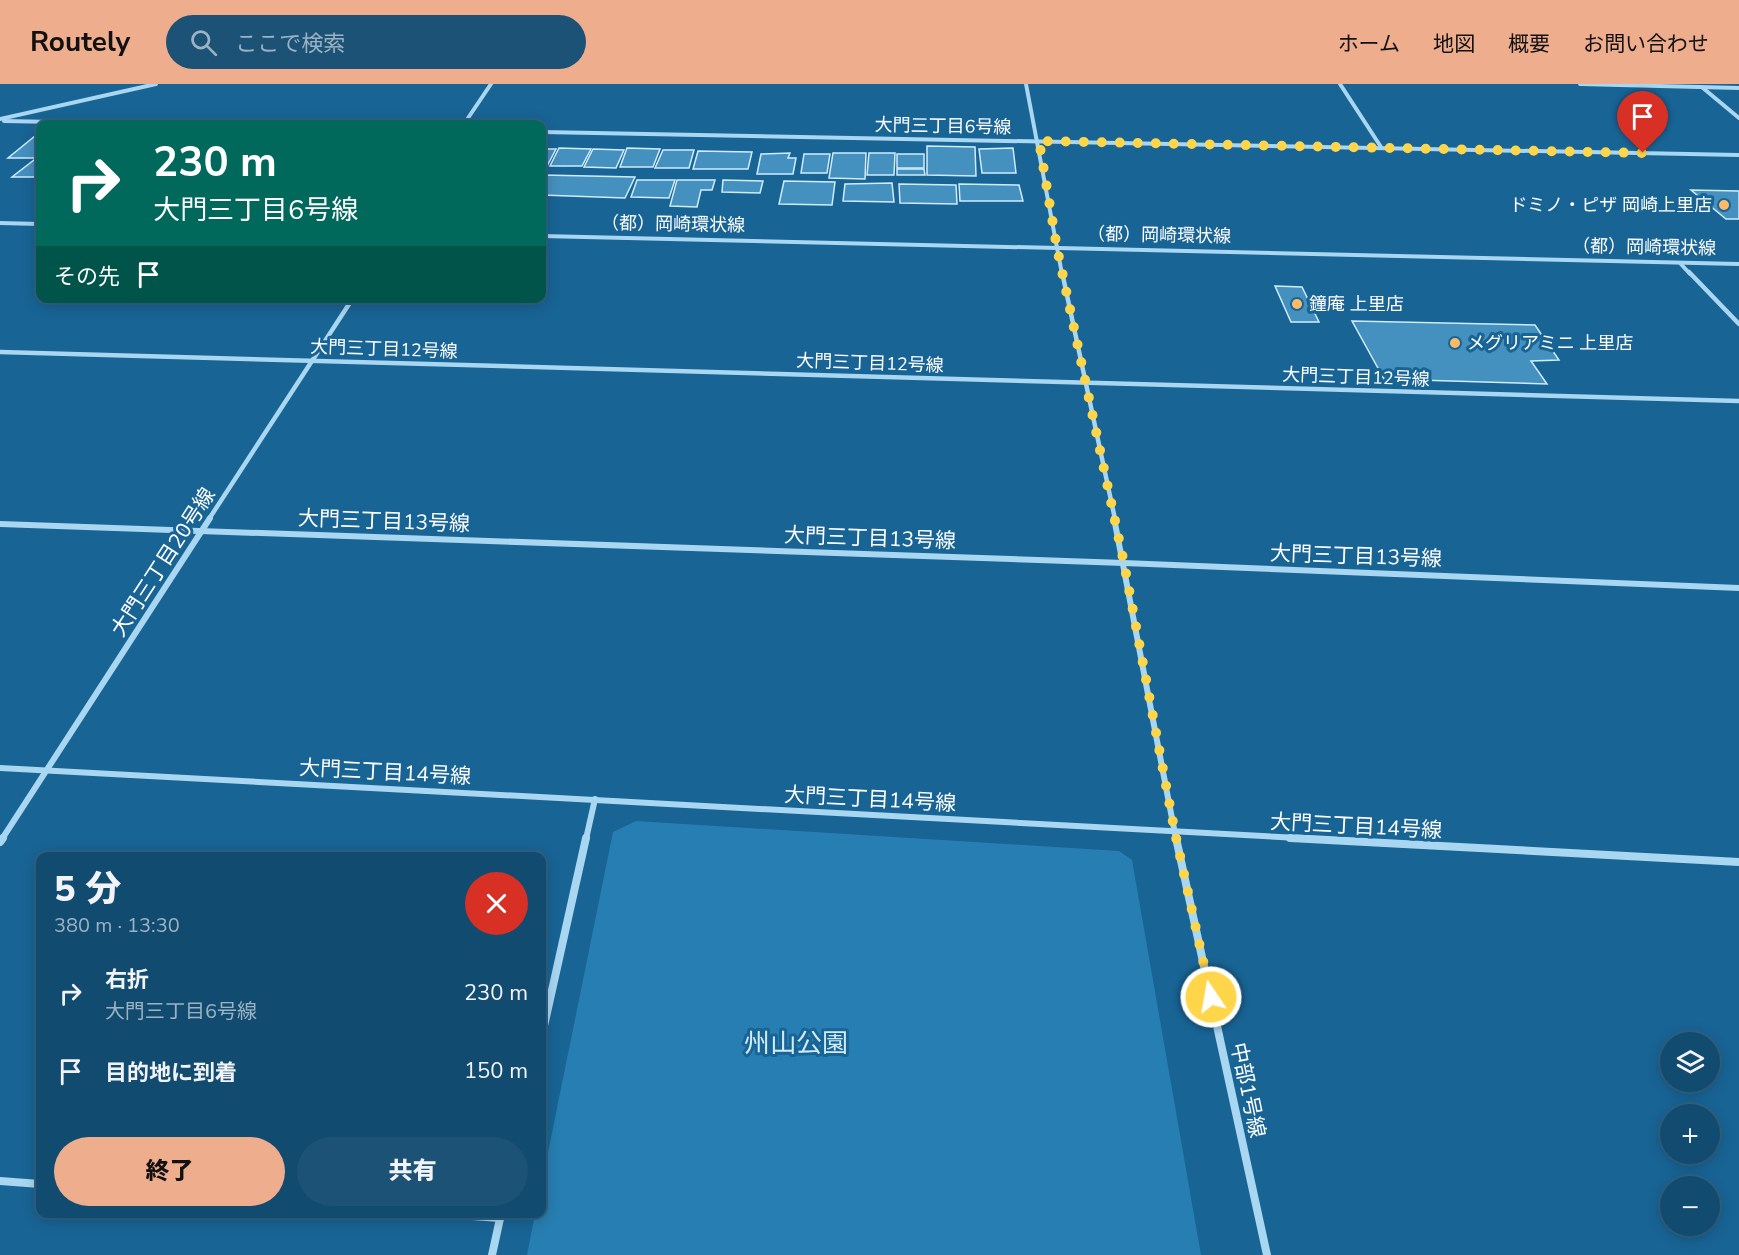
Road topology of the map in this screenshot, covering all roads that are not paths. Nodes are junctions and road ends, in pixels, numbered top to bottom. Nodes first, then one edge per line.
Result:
1 (156, 84) edge
2 (491, 84) edge
3 (1026, 84) edge
4 (1340, 84) edge
5 (1580, 84) edge
6 (1698, 84) edge
7 (1702, 88) junction
8 (1739, 88) edge
9 (1739, 118) edge
10 (0, 120) edge
11 (467, 120) edge
12 (36, 121) edge
13 (546, 132) edge
14 (1039, 141) junction
15 (1381, 147) junction
16 (1739, 155) edge
17 (0, 223) edge
18 (36, 224) edge
19 (546, 236) edge
20 (1057, 248) junction
21 (1680, 263) junction
22 (1739, 264) edge
23 (350, 303) edge
24 (1739, 324) edge
25 (0, 351) edge
26 (314, 361) junction
27 (1085, 383) junction
28 (1739, 401) edge
29 (0, 524) edge
30 (204, 531) junction
31 (1124, 563) junction
32 (1739, 588) edge
33 (0, 768) edge
34 (44, 771) junction
35 (595, 799) junction
36 (1175, 833) junction
37 (0, 842) edge
38 (1739, 862) edge
39 (546, 1017) edge
40 (0, 1181) edge
41 (36, 1184) edge
42 (500, 1218) edge
43 (492, 1255) edge
44 (1267, 1255) edge

1 - 10 street
2 - 11 street
3 - 14 street, 中部1号線
4 - 15 street
5 - 7 street
6 - 7 street
7 - 8 street
7 - 9 street
10 - 12 street
13 - 14 street, 大門三丁目6号線
14 - 15 street, 大門三丁目6号線
14 - 20 street, 中部1号線
15 - 16 street, 大門三丁目6号線
17 - 18 street
19 - 20 street, （都）岡崎環状線
20 - 21 street, （都）岡崎環状線
20 - 27 street, 中部1号線
21 - 22 street, （都）岡崎環状線
21 - 24 street
23 - 26 street, 大門三丁目20号線
25 - 26 street, 大門三丁目12号線
26 - 27 street, 大門三丁目12号線
26 - 30 street, 大門三丁目20号線
27 - 28 street, 大門三丁目12号線
27 - 31 street, 中部1号線
29 - 30 street, 大門三丁目13号線
30 - 31 street, 大門三丁目13号線
30 - 34 street, 大門三丁目20号線
31 - 32 street, 大門三丁目13号線
31 - 36 street, 中部1号線
33 - 34 street, 大門三丁目14号線
34 - 35 street, 大門三丁目14号線
34 - 37 street, 大門三丁目20号線
35 - 36 street, 大門三丁目14号線
35 - 39 street
36 - 38 street, 大門三丁目14号線
36 - 44 street, 中部1号線
40 - 41 street
42 - 43 street

